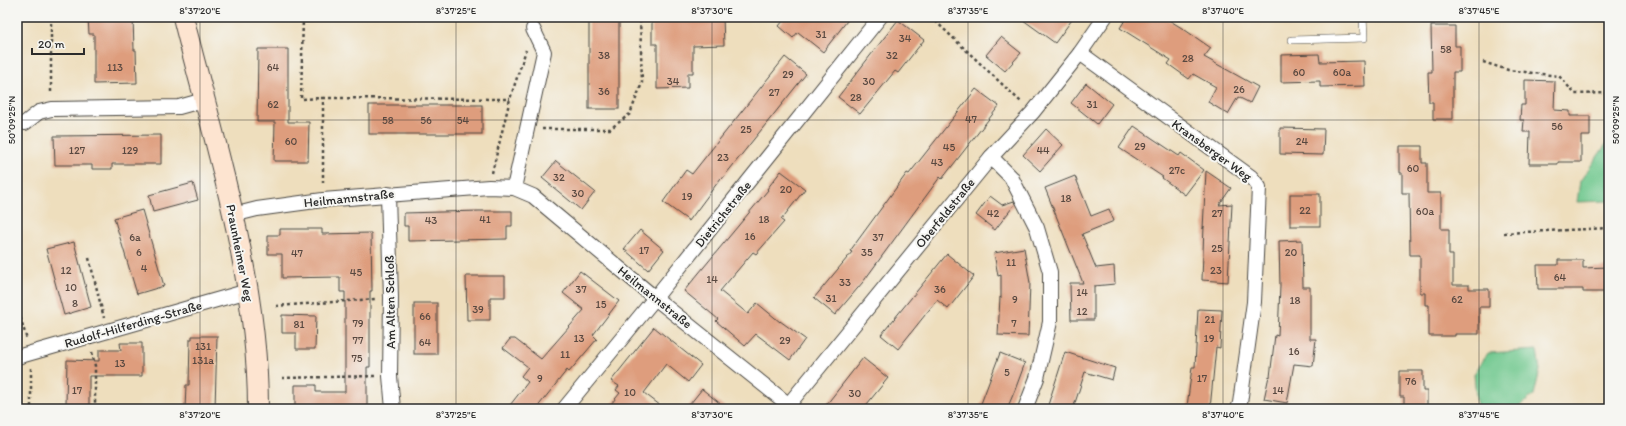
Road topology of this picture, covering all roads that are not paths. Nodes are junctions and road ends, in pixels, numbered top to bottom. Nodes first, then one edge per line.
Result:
1 (184, 17) edge
2 (880, 17) edge
3 (1105, 17) edge
4 (1363, 17) edge
5 (532, 29) road end
6 (1292, 40) dead end
7 (1080, 53) junction
8 (204, 100) junction
9 (25, 123) dead end
10 (991, 157) junction
11 (514, 188) junction
12 (388, 194) junction
13 (233, 215) junction
14 (248, 291) junction
15 (655, 298) junction
16 (17, 357) edge
17 (789, 408) edge
18 (258, 409) edge
19 (393, 409) edge
20 (564, 409) edge
21 (1025, 409) edge
22 (1238, 409) edge

1 - 8 main road, Praunheimer Weg
2 - 15 street, Dietrichstraße
3 - 7 street, Oberfeldstraße
4 - 6 lane
5 - 11 street
7 - 10 street, Oberfeldstraße
7 - 22 street, Kransberger Weg
8 - 9 street
8 - 13 main road, Praunheimer Weg
10 - 17 street, Oberfeldstraße
10 - 21 street
11 - 12 street, Heilmannstraße
11 - 15 street, Heilmannstraße
12 - 13 street, Heilmannstraße
12 - 19 street, Am Alten Schloß
13 - 14 main road, Praunheimer Weg
14 - 16 street, Rudolf-Hilferding-Straße
14 - 18 main road, Praunheimer Weg
15 - 17 street, Heilmannstraße
15 - 20 street, Dietrichstraße

